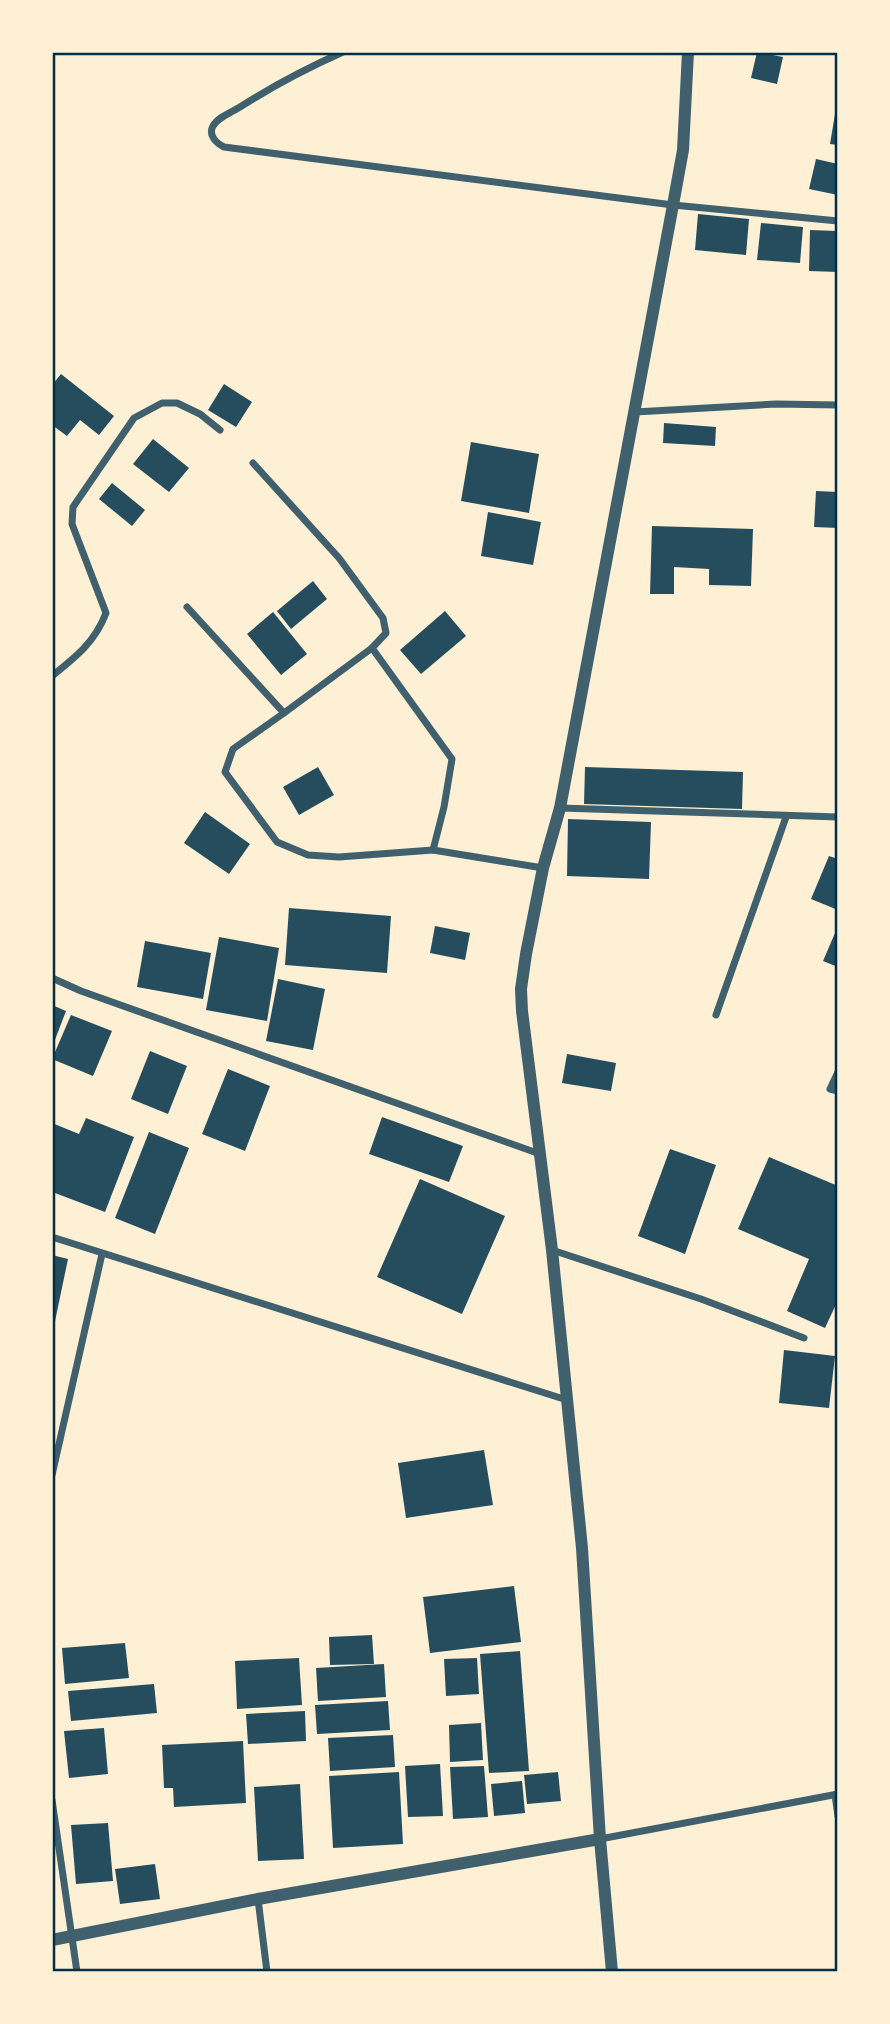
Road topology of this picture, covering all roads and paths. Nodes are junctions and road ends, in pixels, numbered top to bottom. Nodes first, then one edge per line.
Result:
1 (342, 52) edge
2 (688, 52) edge
3 (673, 205) junction
4 (838, 221) edge
5 (838, 405) edge
6 (635, 412) junction
7 (220, 430) dead end
8 (253, 463) dead end
9 (187, 607) dead end
10 (372, 648) junction
11 (52, 676) edge
12 (285, 713) junction
13 (561, 808) junction
14 (786, 817) junction
15 (838, 817) edge
16 (433, 850) junction
17 (543, 868) junction
18 (52, 978) edge
19 (716, 1015) dead end
20 (838, 1072) edge
21 (838, 1091) edge
22 (540, 1154) junction
23 (52, 1237) edge
24 (552, 1250) junction
25 (103, 1254) junction
26 (804, 1338) dead end
27 (567, 1400) junction
28 (52, 1475) edge
29 (836, 1795) edge
30 (52, 1800) edge
31 (838, 1816) edge
32 (600, 1839) junction
33 (258, 1899) junction
34 (73, 1937) junction
35 (52, 1940) edge
36 (77, 1972) edge
37 (267, 1972) edge
38 (612, 1972) edge

1 - 3 street
2 - 3 street
3 - 4 street
3 - 6 street
5 - 6 street
6 - 13 street
7 - 11 street
8 - 10 street
9 - 12 street
10 - 12 street
10 - 16 street
12 - 16 street
13 - 14 street
13 - 17 street
14 - 15 street
14 - 19 street
16 - 17 street
17 - 22 street
18 - 22 street
20 - 21 street
22 - 24 street
23 - 25 street
24 - 26 street
24 - 27 street
25 - 27 street
25 - 28 street
27 - 32 street
29 - 31 street
29 - 32 street
30 - 34 street
32 - 33 street
32 - 38 street
33 - 34 street
33 - 37 street
34 - 35 street
34 - 36 street

